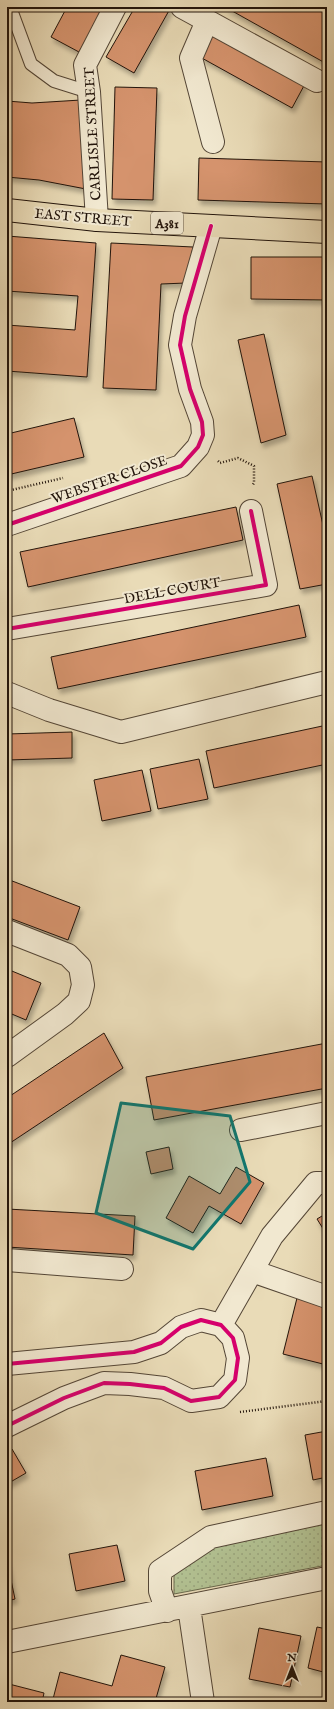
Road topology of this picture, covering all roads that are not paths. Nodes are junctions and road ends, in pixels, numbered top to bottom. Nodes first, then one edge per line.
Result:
1 (10, 7) edge
2 (115, 7) edge
3 (182, 7) edge
4 (207, 21) junction
5 (317, 81) dead end
6 (88, 92) junction
7 (213, 142) dead end
8 (7, 210) edge
9 (97, 220) junction
10 (210, 226) junction
11 (327, 232) edge
12 (251, 512) road end
13 (7, 525) edge
14 (7, 629) edge
15 (327, 682) edge
16 (7, 693) edge
17 (7, 931) edge
18 (7, 1056) edge
19 (327, 1113) edge
20 (241, 1130) dead end
21 (327, 1183) edge
22 (7, 1260) edge
23 (122, 1269) dead end
24 (252, 1271) junction
25 (327, 1298) edge
26 (221, 1325) junction
27 (7, 1364) edge
28 (7, 1426) edge
29 (327, 1512) edge
30 (327, 1578) edge
31 (189, 1607) junction
32 (167, 1611) junction
33 (7, 1642) edge
34 (203, 1702) edge

1 - 6 lane
2 - 6 street, CARLISLE STREET
3 - 4 street
4 - 5 street
4 - 7 street
6 - 9 street, CARLISLE STREET
8 - 9 main road, EAST STREET / A381
9 - 10 main road, EAST STREET / A381
10 - 11 main road, EAST STREET / A381
10 - 13 street, WEBSTER CLOSE
12 - 14 street, DELL COURT
15 - 16 street
17 - 18 street
19 - 20 street
21 - 24 street
22 - 23 street
24 - 25 street
24 - 26 street
26 - 27 street
26 - 28 street
29 - 32 street
30 - 31 street
31 - 32 street
31 - 34 street
32 - 33 street

